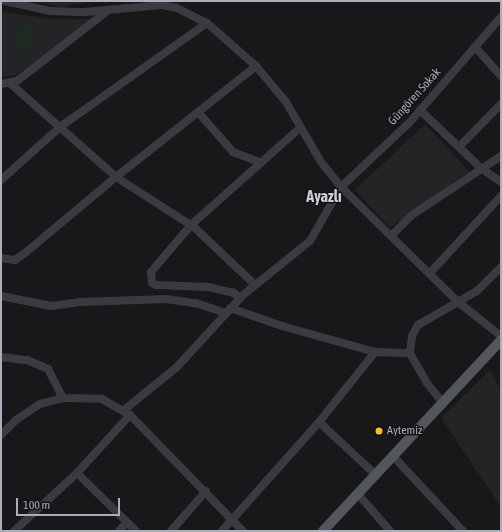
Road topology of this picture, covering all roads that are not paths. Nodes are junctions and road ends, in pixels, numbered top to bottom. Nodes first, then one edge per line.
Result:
1 (9, 1) edge
2 (145, 3) edge
3 (106, 12) junction
4 (501, 17) edge
5 (207, 23) junction
6 (475, 47) junction
7 (256, 66) junction
8 (501, 76) edge
9 (1, 84) edge
10 (11, 84) junction
11 (501, 104) edge
12 (420, 110) junction
13 (198, 112) junction
14 (60, 127) junction
15 (300, 128) junction
16 (459, 147) junction
17 (501, 156) edge
18 (261, 163) junction
19 (482, 169) junction
20 (116, 177) junction
21 (1, 180) edge
22 (501, 182) edge
23 (342, 188) junction
24 (501, 196) edge
25 (191, 225) junction
26 (391, 236) junction
27 (1, 257) edge
28 (501, 267) edge
29 (430, 273) junction
30 (255, 285) junction
31 (1, 296) edge
32 (240, 298) junction
33 (458, 302) junction
34 (228, 310) junction
35 (501, 336) edge
36 (501, 340) edge
37 (375, 352) junction
38 (410, 353) junction
39 (1, 357) edge
40 (63, 398) junction
41 (443, 403) junction
42 (127, 413) junction
43 (319, 422) junction
44 (1, 435) edge
45 (393, 456) junction
46 (78, 473) junction
47 (376, 475) junction
48 (206, 492) junction
49 (358, 494) junction
50 (233, 520) junction
51 (127, 522) junction
52 (14, 531) edge
53 (119, 531) edge
54 (136, 531) edge
55 (171, 531) edge
56 (222, 531) edge
57 (243, 531) edge
58 (323, 531) edge
59 (390, 531) edge
60 (462, 531) edge

1 - 3 street
2 - 3 street
2 - 5 street
3 - 10 street
4 - 6 street, Güngören Sokak
5 - 7 street
5 - 14 street
6 - 8 street
6 - 12 street, Güngören Sokak
7 - 13 street
7 - 15 street
9 - 10 street
10 - 14 street
11 - 16 street
12 - 16 street
12 - 23 street, Güngören Sokak
13 - 18 street
13 - 20 street
14 - 20 street
14 - 21 street
15 - 18 street
15 - 23 street
16 - 19 street
17 - 19 street
18 - 25 street
19 - 22 street
19 - 26 street
20 - 25 street
20 - 27 street
23 - 26 street
23 - 30 street, Güngören Sokak
24 - 29 street
25 - 30 street
25 - 32 street
26 - 29 street
28 - 33 street
29 - 33 street
30 - 32 street, Güngören Sokak
31 - 34 street
32 - 34 street, Güngören Sokak
33 - 35 street
33 - 38 street
34 - 37 street
34 - 42 street, Güngören Sokak
36 - 41 main road
37 - 38 street
37 - 43 street
38 - 41 street
39 - 40 street
40 - 42 street
40 - 44 street
41 - 45 main road
42 - 46 street, Güngören Sokak
42 - 48 street
43 - 47 street
43 - 50 street
45 - 47 main road
45 - 60 street
46 - 51 street
46 - 52 street, Güngören Sokak
47 - 49 main road
48 - 50 street
48 - 55 street
49 - 58 main road
49 - 59 street
50 - 56 street
50 - 57 street
51 - 53 street
51 - 54 street

